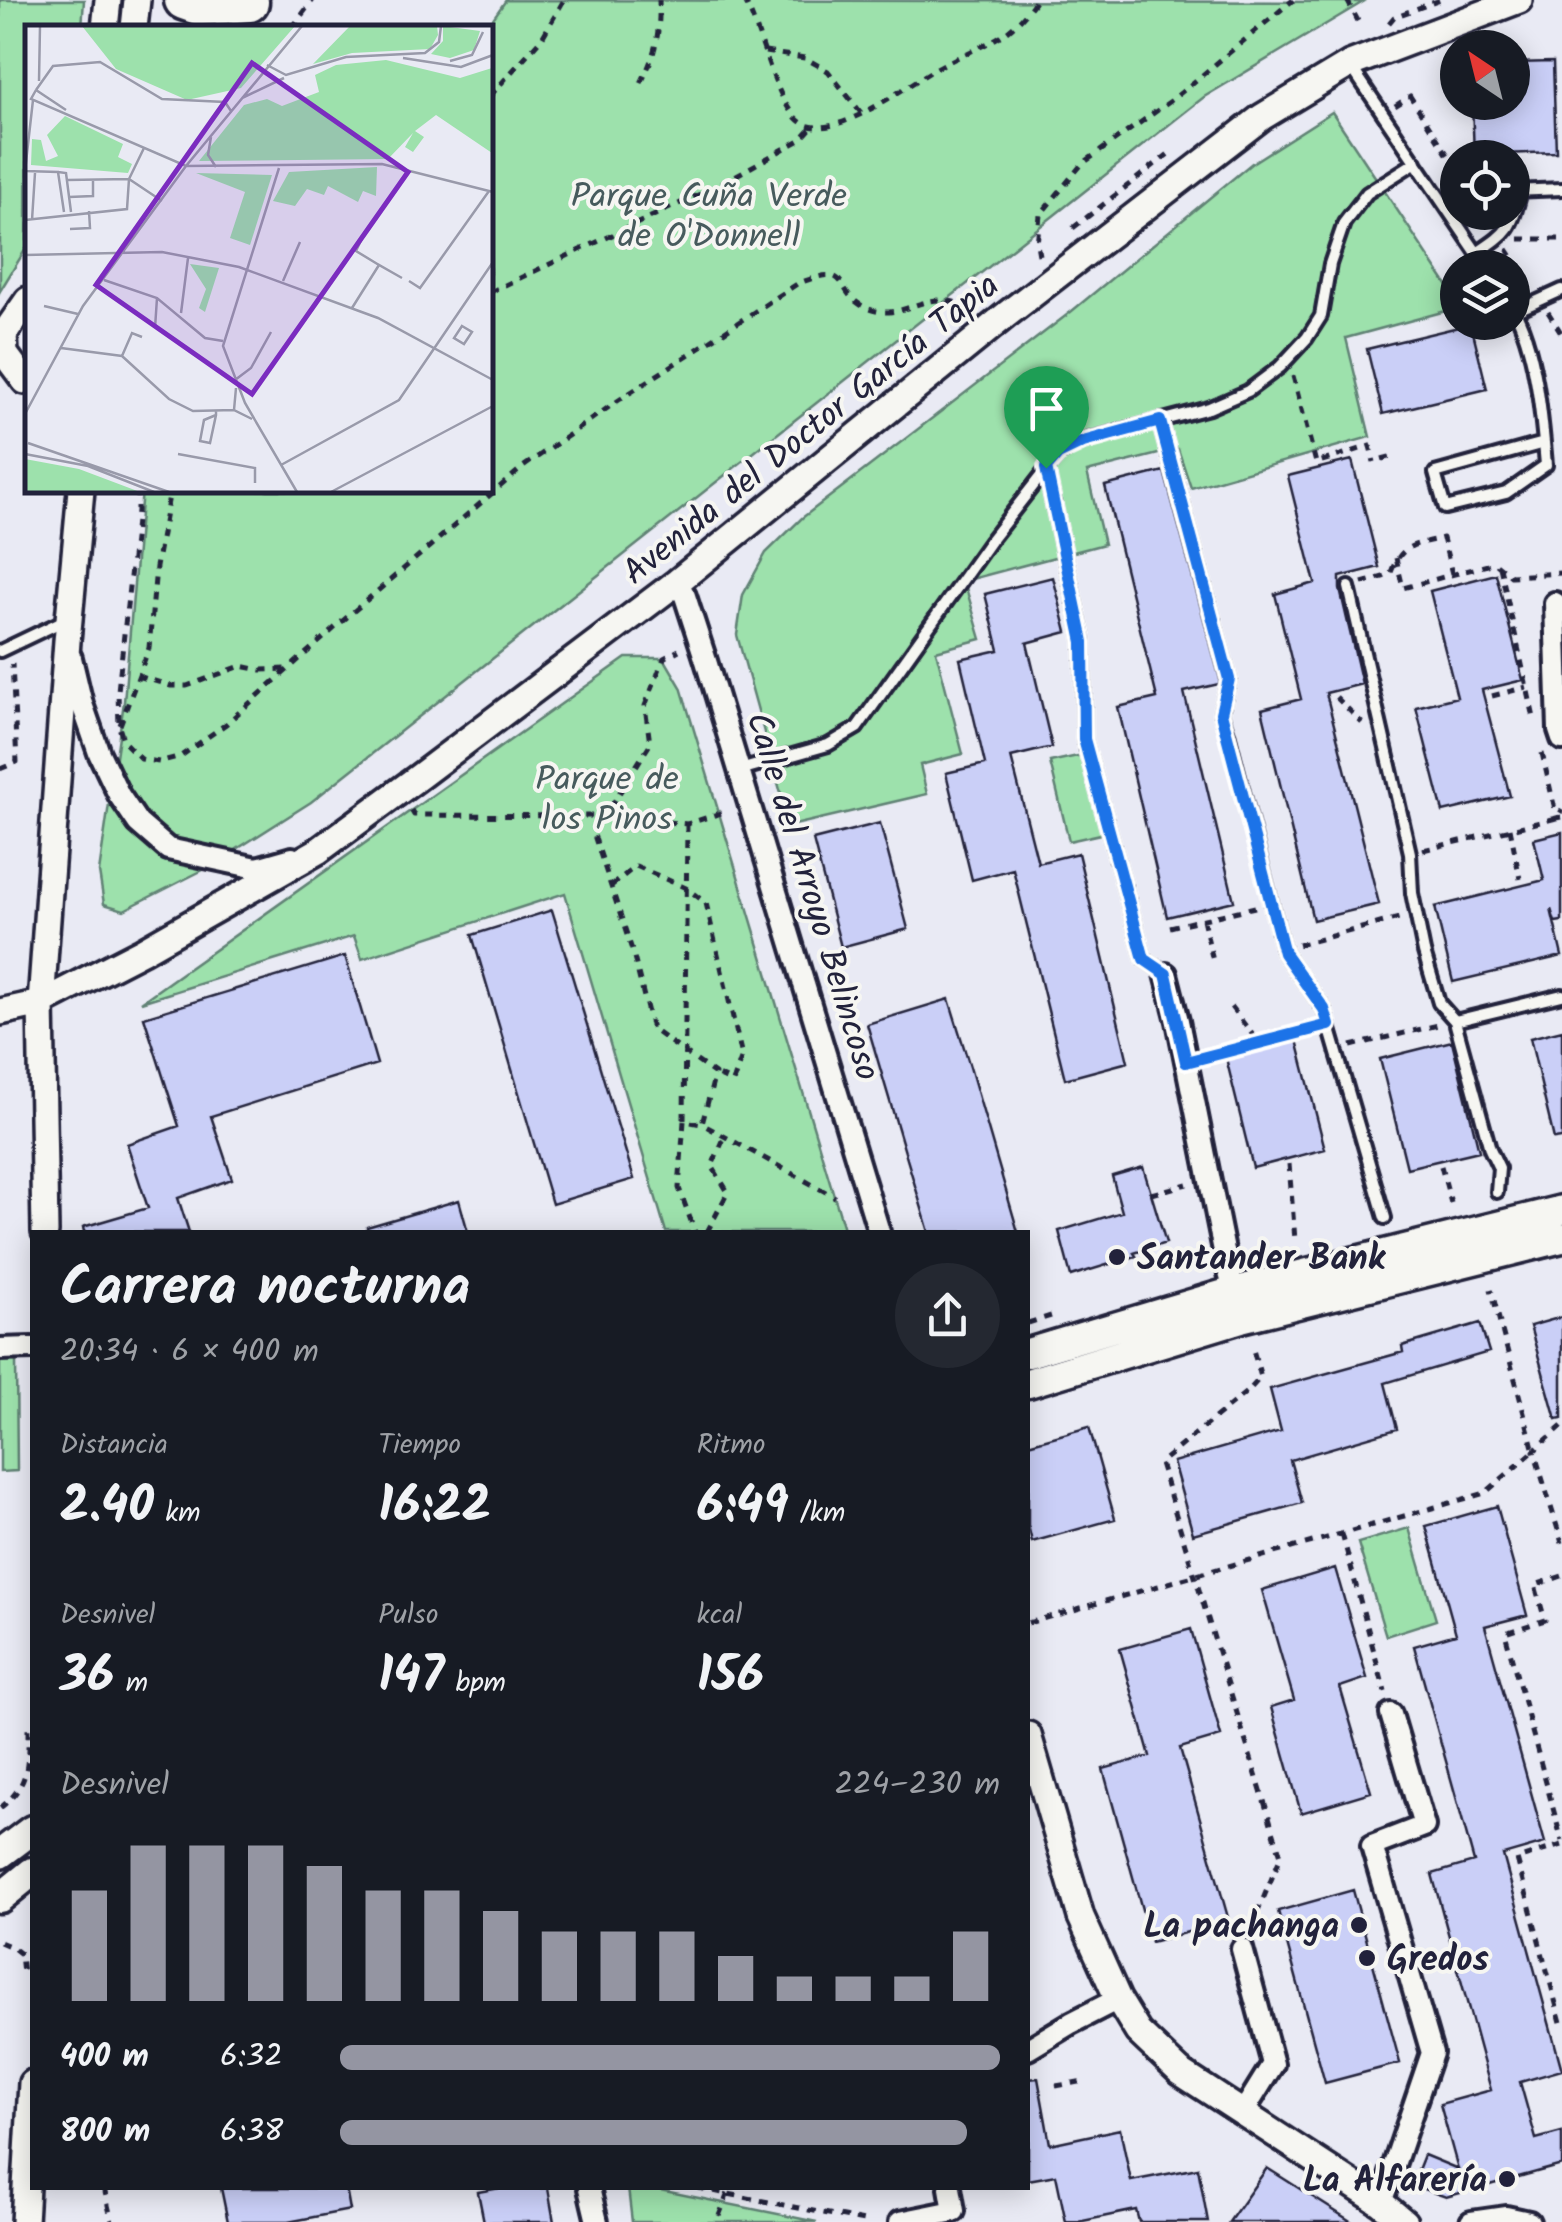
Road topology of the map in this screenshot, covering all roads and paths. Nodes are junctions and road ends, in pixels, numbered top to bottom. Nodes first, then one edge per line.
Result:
1 (108, 0) edge
2 (137, 0) edge
3 (184, 0) edge
4 (313, 0) edge
5 (564, 0) edge
6 (659, 0) edge
7 (744, 0) edge
8 (1036, 0) edge
9 (1292, 0) edge
10 (1347, 0) edge
11 (1519, 0) edge
12 (243, 10) edge
13 (1358, 22) dead end
14 (105, 25) edge
15 (134, 25) edge
16 (294, 25) edge
17 (765, 52) junction
18 (1350, 64) junction
19 (641, 83) dead end
20 (492, 94) edge
21 (1386, 94) dead end
22 (862, 114) junction
23 (813, 126) junction
24 (1440, 142) edge
25 (1416, 162) junction
26 (1562, 188) edge
27 (1530, 190) edge
28 (1507, 230) edge
29 (1500, 238) junction
30 (1561, 238) edge
31 (1474, 250) edge
32 (1481, 250) edge
33 (1039, 256) dead end
34 (1562, 290) edge
35 (492, 291) edge
36 (1540, 300) junction
37 (948, 301) dead end
38 (1530, 303) edge
39 (25, 304) edge
40 (1562, 334) edge
41 (2, 337) edge
42 (1528, 340) edge
43 (17, 383) edge
44 (1296, 386) dead end
45 (1160, 421) junction
46 (1544, 443) junction
47 (1393, 456) dead end
48 (1382, 459) dead end
49 (1374, 462) dead end
50 (1046, 468) junction
51 (81, 492) edge
52 (136, 492) edge
53 (170, 492) edge
54 (1396, 558) junction
55 (1500, 567) junction
56 (1562, 573) edge
57 (1452, 574) junction
58 (676, 582) junction
59 (1349, 587) joint
60 (1555, 603) dead end
61 (68, 629) junction
62 (699, 638) junction
63 (6, 648) edge
64 (288, 668) junction
65 (138, 676) junction
66 (1527, 687) junction
67 (1492, 696) dead end
68 (1536, 724) dead end
69 (119, 727) junction
70 (1562, 739) edge
71 (1540, 743) dead end
72 (0, 770) edge
73 (739, 770) junction
74 (397, 793) junction
75 (721, 813) dead end
76 (1560, 815) edge
77 (606, 816) junction
78 (687, 824) junction
79 (1510, 828) junction
80 (1424, 850) dead end
81 (318, 851) junction
82 (1520, 879) dead end
83 (611, 886) junction
84 (686, 888) junction
85 (1242, 910) dead end
86 (1416, 914) junction
87 (1203, 919) junction
88 (1170, 927) dead end
89 (1283, 949) junction
90 (1214, 962) dead end
91 (1166, 974) joint
92 (1562, 995) edge
93 (41, 1002) junction
94 (1231, 1007) dead end
95 (0, 1012) edge
96 (1455, 1021) junction
97 (1329, 1025) junction
98 (1259, 1044) junction
99 (1336, 1049) junction
100 (684, 1051) junction
101 (1186, 1062) junction
102 (715, 1074) junction
103 (684, 1121) junction
104 (702, 1124) junction
105 (725, 1136) junction
106 (1289, 1164) dead end
107 (1441, 1166) dead end
108 (1210, 1178) junction
109 (1497, 1192) dead end
110 (1151, 1194) dead end
111 (835, 1197) dead end
112 (1451, 1203) dead end
113 (1562, 1210) edge
114 (1386, 1218) dead end
115 (44, 1230) edge
116 (694, 1230) edge
117 (708, 1230) edge
118 (879, 1230) edge
119 (1562, 1238) edge
120 (1295, 1240) dead end
121 (1491, 1289) dead end
122 (1238, 1305) junction
123 (30, 1348) edge
124 (0, 1349) edge
125 (1253, 1350) dead end
126 (1030, 1352) edge
127 (1030, 1382) edge
128 (1562, 1426) edge
129 (1534, 1450) junction
130 (1342, 1534) junction
131 (1562, 1543) edge
132 (1195, 1576) junction
133 (1562, 1576) edge
134 (1030, 1622) edge
135 (1391, 1714) joint
136 (30, 1726) edge
137 (1030, 1742) edge
138 (0, 1808) edge
139 (30, 1832) edge
140 (1562, 1843) edge
141 (0, 1854) edge
142 (30, 1874) edge
143 (0, 1898) edge
144 (0, 1942) edge
145 (1242, 1949) joint
146 (30, 1973) edge
147 (1118, 2000) junction
148 (1562, 2026) edge
149 (1030, 2048) edge
150 (1084, 2082) dead end
151 (1056, 2086) dead end
152 (1242, 2114) junction
153 (30, 2150) edge
154 (104, 2190) edge
155 (589, 2190) edge
156 (710, 2190) edge
157 (950, 2190) edge
158 (728, 2193) junction
159 (1381, 2203) junction
160 (718, 2216) dead end
161 (24, 2222) edge
162 (112, 2222) edge
163 (596, 2222) edge
164 (869, 2222) edge
165 (900, 2222) edge
166 (1404, 2222) edge
167 (1471, 2222) edge
168 (1529, 2222) edge

1 - 14 street
2 - 15 street
3 - 12 highway
4 - 16 path
5 - 20 path
6 - 19 path
7 - 17 path
8 - 22 path
9 - 33 path
10 - 13 path
11 - 18 street, Avenida del Doctor García Tapia
17 - 22 path
17 - 23 path
18 - 25 lane
18 - 58 street, Avenida del Doctor García Tapia
21 - 24 path
22 - 23 path
23 - 35 path
25 - 31 lane
25 - 45 lane
26 - 27 lane
28 - 29 lane
29 - 30 path
29 - 32 lane
29 - 36 path
34 - 36 lane
36 - 38 lane
36 - 40 path
37 - 64 path
39 - 41 street
41 - 43 street
42 - 46 lane
44 - 49 path
45 - 50 lane
45 - 89 lane
46 - 46 lane
47 - 48 path
50 - 73 lane
50 - 91 lane
51 - 61 street
52 - 69 path
53 - 65 path
54 - 57 path
54 - 57 path
54 - 59 path
55 - 56 path
55 - 57 path
55 - 66 path
58 - 62 street, Calle del Arroyo Belincoso
58 - 74 street, Avenida del Doctor García Tapia
59 - 86 lane
60 - 70 street
61 - 63 lane
61 - 81 street, Avenida del Doctor García Tapia
61 - 93 street
62 - 73 street, Calle del Arroyo Belincoso
62 - 77 path
63 - 72 path
64 - 65 path
64 - 69 path
65 - 69 path
66 - 67 path
66 - 68 path
71 - 76 path
73 - 118 street, Calle del Arroyo Belincoso
74 - 77 path
74 - 81 street, Avenida del Doctor García Tapia
75 - 78 path
76 - 79 path
77 - 78 path
77 - 83 path
78 - 84 path
79 - 80 path
79 - 82 path
81 - 93 street, Avenida del Doctor García Tapia
83 - 84 path
83 - 100 path
84 - 100 path
84 - 102 path
85 - 87 path
86 - 89 path
86 - 96 lane
87 - 88 path
87 - 90 path
89 - 97 lane
91 - 101 street
92 - 96 lane
93 - 95 street, Avenida del Doctor García Tapia
93 - 115 street
94 - 98 path
96 - 99 path
96 - 109 lane
97 - 98 path
97 - 99 lane
98 - 101 path
99 - 114 lane
100 - 102 path
100 - 103 path
101 - 108 street
102 - 104 path
103 - 104 path
103 - 116 path
104 - 105 path
105 - 111 path
105 - 117 path
106 - 120 path
107 - 112 path
108 - 110 path
108 - 122 street
113 - 122 main road
119 - 122 main road
121 - 129 path
122 - 126 main road
122 - 127 main road
123 - 124 street
125 - 132 path
128 - 129 path
129 - 130 path
129 - 131 path
130 - 132 path
130 - 135 path
132 - 134 path
132 - 145 path
133 - 140 path
135 - 159 street
136 - 138 path
137 - 147 street
139 - 141 main road
140 - 148 path
142 - 143 main road
144 - 146 path
145 - 152 street
147 - 149 street
147 - 152 street
150 - 151 path
152 - 159 street
153 - 161 street
154 - 162 path
155 - 163 street
156 - 158 path
157 - 165 street
158 - 160 path
158 - 164 path
159 - 166 street
167 - 168 street

